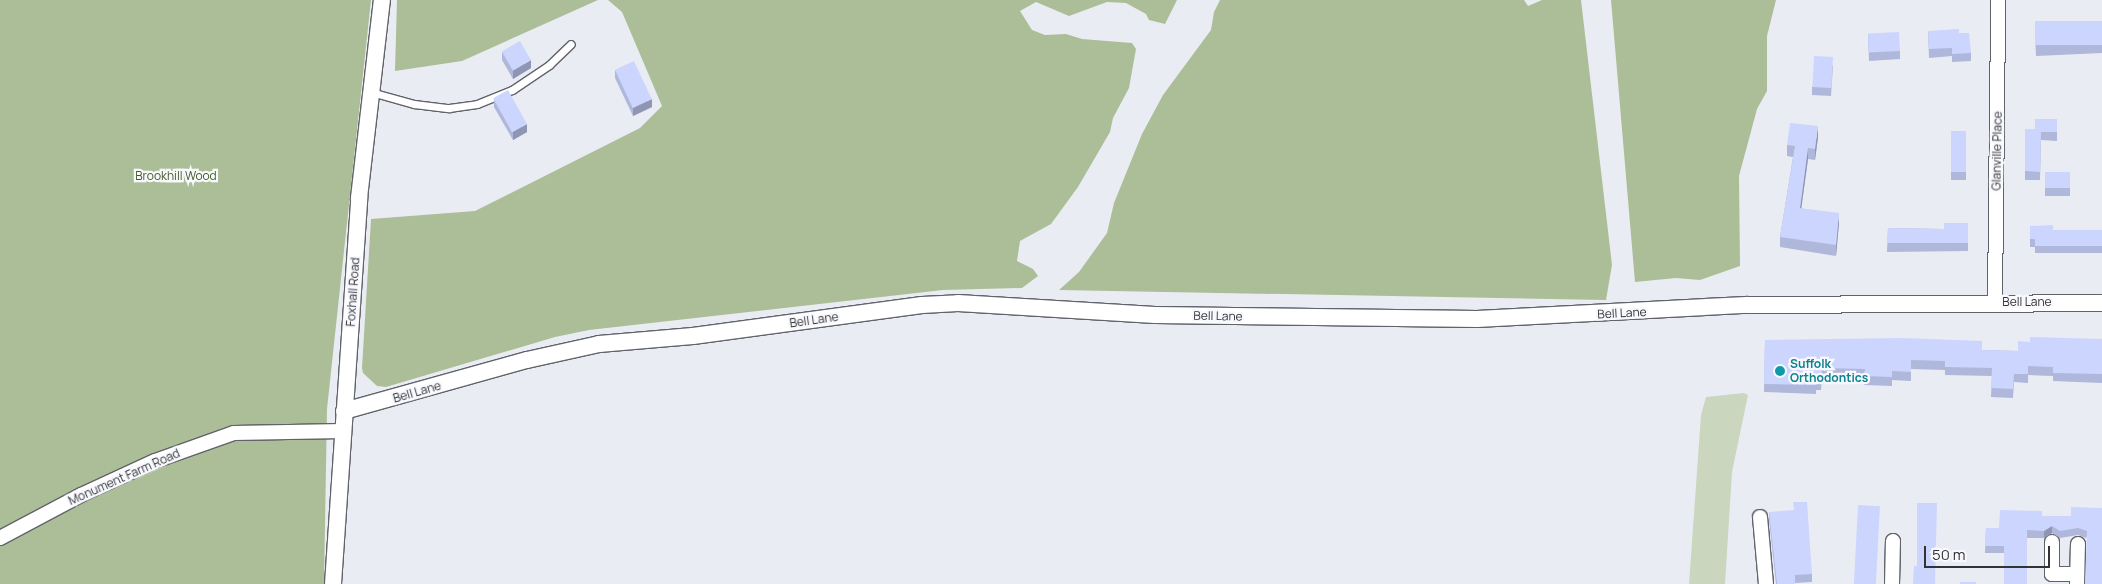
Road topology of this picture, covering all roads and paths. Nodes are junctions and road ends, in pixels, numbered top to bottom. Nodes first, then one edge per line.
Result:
1 (382, 0) edge
2 (1998, 0) edge
3 (572, 44) dead end
4 (370, 92) junction
5 (1995, 302) junction
6 (2102, 303) edge
7 (344, 411) junction
8 (343, 431) junction
9 (1760, 517) dead end
10 (0, 538) edge
11 (1893, 540) dead end
12 (2052, 542) dead end
13 (2078, 544) dead end
14 (2077, 579) edge
15 (333, 584) edge
16 (1766, 584) edge
17 (1892, 584) edge

1 - 4 street, Foxhall Road
2 - 5 street, Glanville Place
3 - 4 lane
4 - 7 street, Foxhall Road
5 - 6 street, Bell Lane
5 - 7 street, Bell Lane
7 - 8 street, Foxhall Road
8 - 10 street, Monument Farm Road
8 - 15 street, Foxhall Road
9 - 16 street
11 - 17 street
12 - 14 street
13 - 14 street

